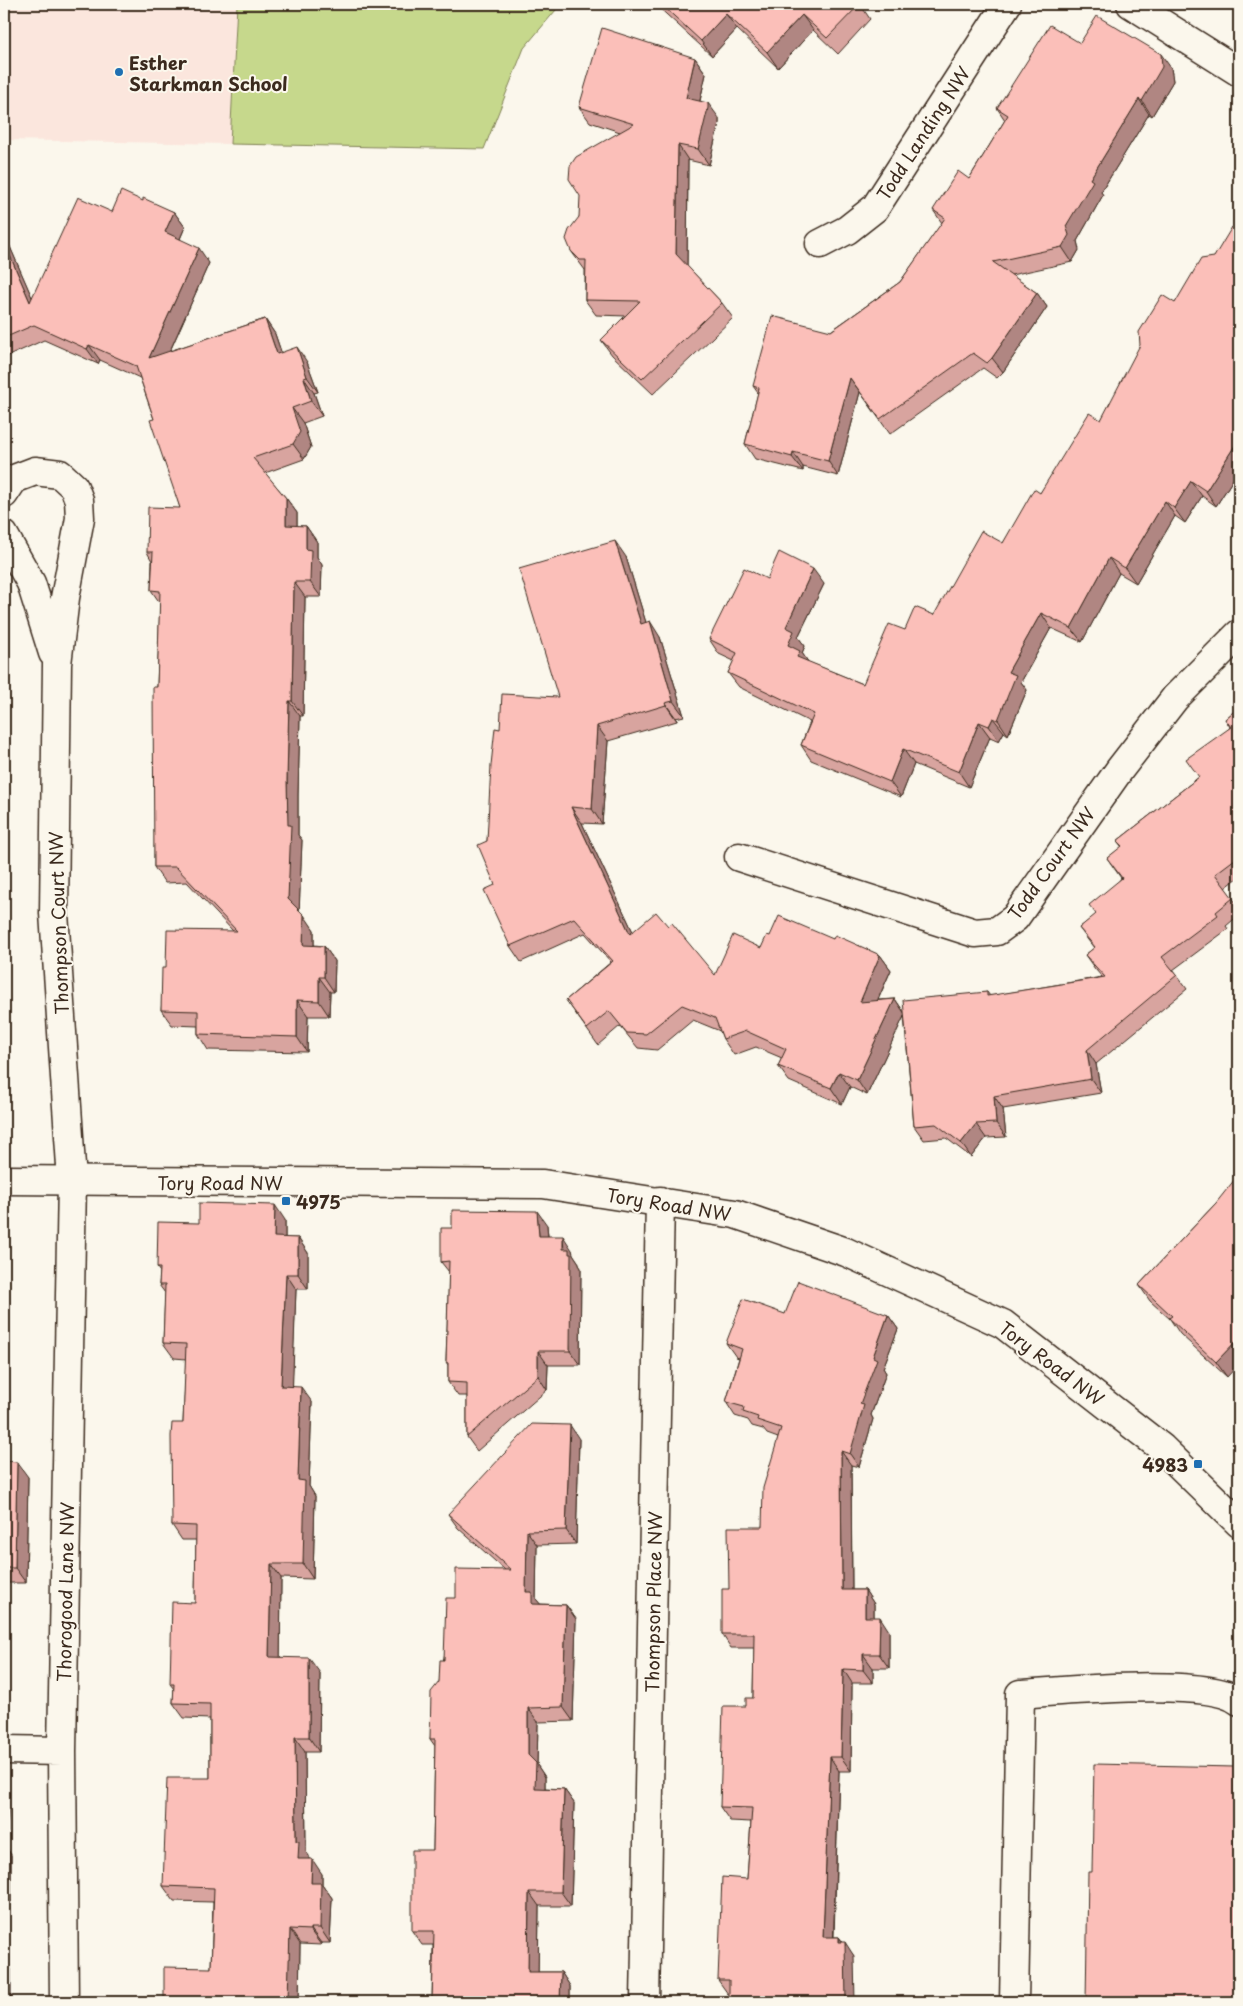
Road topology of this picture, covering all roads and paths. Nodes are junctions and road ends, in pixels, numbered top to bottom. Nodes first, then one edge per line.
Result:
1 (1007, 4) edge
2 (1131, 4) edge
3 (1239, 72) edge
4 (820, 244) dead end
5 (4, 494) edge
6 (4, 535) edge
7 (1239, 634) edge
8 (57, 664) junction
9 (739, 857) dead end
10 (4, 1180) edge
11 (72, 1181) junction
12 (660, 1202) junction
13 (1239, 1523) edge
14 (1239, 1701) edge
15 (4, 1750) edge
16 (62, 1751) junction
17 (64, 2002) edge
18 (645, 2002) edge
19 (1014, 2002) edge

1 - 4 street, Todd Landing NW
2 - 3 street
5 - 8 street, Thompson Court NW
6 - 8 street, Thompson Court NW
7 - 9 street, Todd Court NW
8 - 11 street, Thompson Court NW
10 - 11 street, Tory Road NW
11 - 12 street, Tory Road NW
11 - 16 street, Thorogood Lane NW
12 - 13 street, Tory Road NW
12 - 18 street, Thompson Place NW
14 - 19 street
15 - 16 street
16 - 17 street, Thorogood Lane NW

